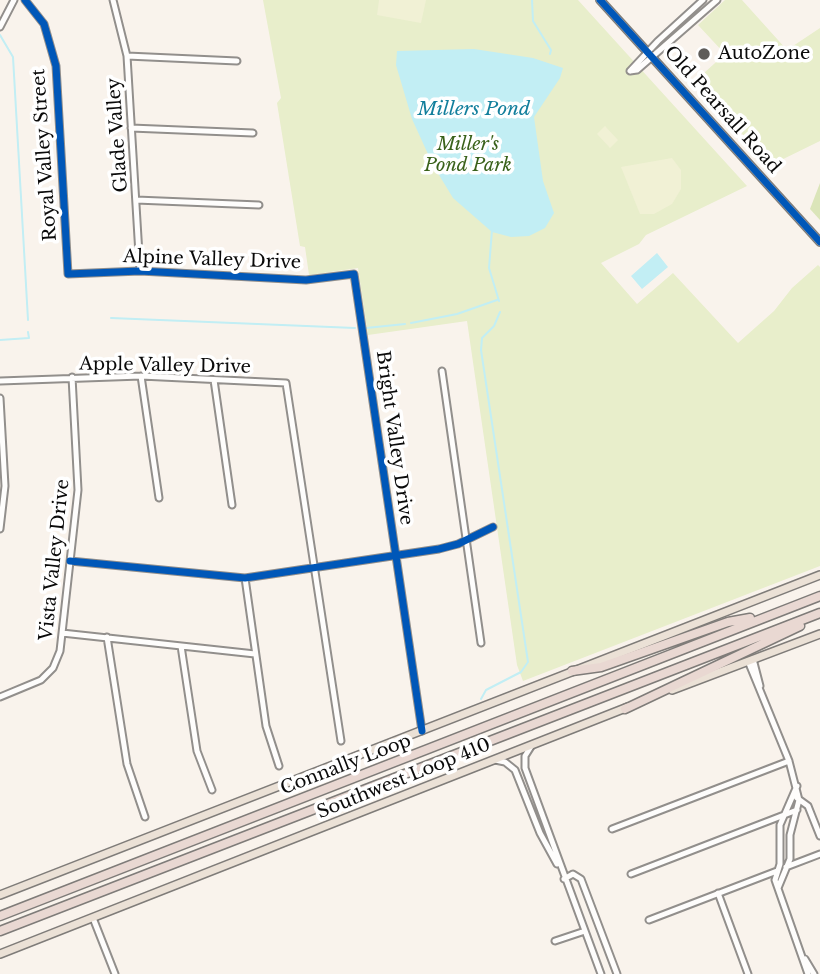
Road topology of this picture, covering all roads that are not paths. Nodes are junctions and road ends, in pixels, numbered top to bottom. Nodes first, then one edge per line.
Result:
1 (14, 0) edge
2 (25, 0) edge
3 (113, 0) edge
4 (600, 0) edge
5 (703, 0) edge
6 (717, 0) edge
7 (0, 27) edge
8 (650, 54) junction
9 (127, 56) junction
10 (237, 61) dead end
11 (131, 128) junction
12 (253, 133) dead end
13 (136, 200) junction
14 (259, 205) dead end
15 (820, 242) edge
16 (140, 271) junction
17 (68, 274) joint
18 (354, 274) joint
19 (442, 371) dead end
20 (141, 376) junction
21 (72, 377) junction
22 (214, 380) junction
23 (0, 382) edge
24 (0, 398) edge
25 (159, 498) dead end
26 (232, 505) dead end
27 (493, 527) dead end
28 (0, 529) edge
29 (467, 540) junction
30 (396, 556) junction
31 (70, 561) junction
32 (315, 568) junction
33 (820, 575) edge
34 (244, 578) junction
35 (820, 596) edge
36 (773, 614) junction
37 (820, 614) edge
38 (62, 633) junction
39 (820, 634) edge
40 (107, 637) junction
41 (481, 643) dead end
42 (181, 646) junction
43 (255, 654) junction
44 (750, 660) junction
45 (572, 671) junction
46 (0, 697) edge
47 (625, 709) junction
48 (422, 731) junction
49 (341, 741) dead end
50 (532, 745) junction
51 (495, 760) junction
52 (789, 761) junction
53 (279, 766) dead end
54 (797, 786) junction
55 (212, 790) dead end
56 (792, 797) junction
57 (799, 800) junction
58 (539, 803) junction
59 (529, 807) junction
60 (797, 810) junction
61 (784, 815) junction
62 (145, 817) dead end
63 (612, 830) dead end
64 (820, 836) edge
65 (820, 854) edge
66 (787, 867) junction
67 (776, 871) junction
68 (631, 874) dead end
69 (564, 879) junction
70 (778, 888) junction
71 (718, 893) junction
72 (0, 895) edge
73 (0, 916) edge
74 (93, 918) junction
75 (649, 920) dead end
76 (0, 931) edge
77 (584, 931) junction
78 (555, 942) dead end
79 (0, 954) edge
80 (805, 959) junction
81 (115, 974) edge
82 (601, 974) edge
83 (617, 974) edge
84 (748, 974) edge
85 (808, 974) edge
86 (814, 974) edge

1 - 7 street
2 - 17 street, Royal Valley Street
3 - 9 street, Glade Valley
4 - 8 main road, Old Pearsall Road
5 - 8 street
6 - 8 street
8 - 15 main road, Old Pearsall Road
9 - 10 street
9 - 11 street, Glade Valley
11 - 12 street
11 - 13 street, Glade Valley
13 - 14 street
13 - 16 street, Glade Valley
16 - 17 street, Alpine Valley Drive
16 - 18 street, Alpine Valley Drive
18 - 30 street, Bright Valley Drive
19 - 29 street
20 - 21 street, Apple Valley Drive
20 - 22 street, Apple Valley Drive
20 - 25 street
21 - 23 street, Apple Valley Drive
21 - 31 street, Vista Valley Drive
22 - 26 street
22 - 32 street, Apple Valley Drive
24 - 28 street
27 - 29 street
29 - 30 street
29 - 41 street
30 - 32 street
30 - 48 street, Bright Valley Drive
31 - 34 street
31 - 38 street, Vista Valley Drive
32 - 34 street
32 - 49 street
33 - 45 main road, Southwest Loop 410
34 - 43 street
35 - 36 highway, Connally Loop
36 - 45 highway
36 - 73 highway, Connally Loop
37 - 47 highway
37 - 76 highway, Connally Loop
38 - 40 street
38 - 46 street, Vista Valley Drive
39 - 44 main road, Southwest Loop 410
40 - 42 street
40 - 62 street
42 - 43 street
42 - 55 street
43 - 53 street
44 - 47 main road, Southwest Loop 410
44 - 52 street
45 - 48 main road, Southwest Loop 410
47 - 50 main road, Southwest Loop 410
48 - 72 main road, Southwest Loop 410
50 - 51 main road, Southwest Loop 410
50 - 58 street
51 - 59 street
51 - 74 main road, Southwest Loop 410
52 - 54 street
52 - 63 street
54 - 56 street
54 - 57 street
56 - 57 street
56 - 61 street
57 - 60 street
57 - 64 street
58 - 59 street
58 - 69 street
59 - 69 street
60 - 61 street
60 - 66 street
61 - 67 street
61 - 68 street
65 - 66 street
66 - 67 street
66 - 70 street
67 - 70 street
67 - 71 street
69 - 77 street
69 - 83 street
70 - 80 street
71 - 75 street
71 - 84 street
74 - 79 main road, Southwest Loop 410
74 - 81 street
77 - 78 street
77 - 82 street
80 - 85 street
80 - 86 street

